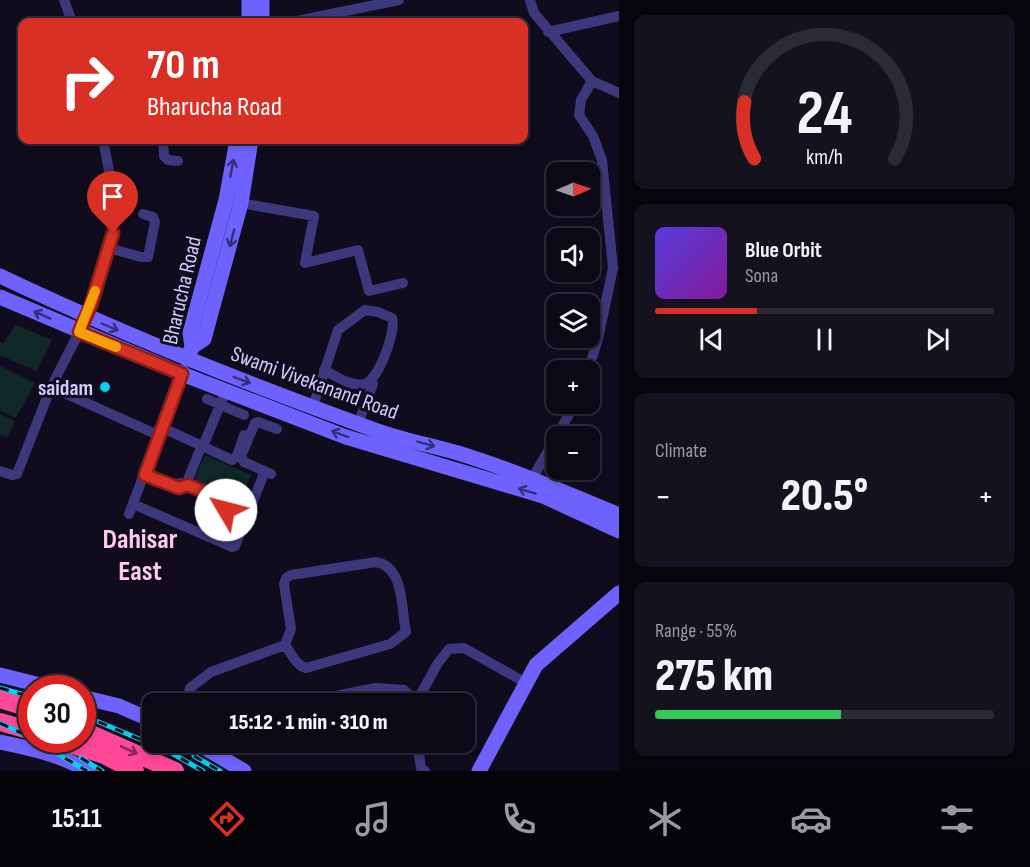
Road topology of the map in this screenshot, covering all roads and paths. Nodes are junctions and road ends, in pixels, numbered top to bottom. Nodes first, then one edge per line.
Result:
1 (64, 0) edge
2 (249, 0) edge
3 (262, 0) edge
4 (399, 0) edge
5 (530, 0) edge
6 (619, 16) edge
7 (71, 18) edge
8 (249, 18) edge
9 (262, 18) edge
10 (311, 18) edge
11 (548, 32) junction
12 (591, 81) junction
13 (619, 93) edge
14 (104, 144) edge
15 (163, 144) edge
16 (237, 144) edge
17 (250, 144) edge
18 (178, 161) dead end
19 (234, 202) junction
20 (143, 214) dead end
21 (109, 248) junction
22 (0, 276) edge
23 (403, 283) dead end
24 (0, 297) edge
25 (87, 317) junction
26 (79, 332) junction
27 (190, 353) junction
28 (591, 360) edge
29 (324, 370) junction
30 (182, 374) junction
31 (373, 384) dead end
32 (51, 387) junction
33 (223, 398) junction
34 (207, 399) dead end
35 (311, 405) junction
36 (569, 414) edge
37 (244, 415) dead end
38 (358, 424) junction
39 (277, 429) dead end
40 (161, 432) junction
41 (244, 435) dead end
42 (201, 449) junction
43 (0, 471) edge
44 (145, 475) junction
45 (532, 479) junction
46 (169, 484) junction
47 (619, 515) edge
48 (246, 519) junction
49 (619, 531) edge
50 (619, 593) edge
51 (285, 645) junction
52 (0, 675) edge
53 (18, 680) edge
54 (526, 683) junction
55 (189, 693) edge
56 (350, 693) edge
57 (408, 693) edge
58 (423, 693) edge
59 (0, 699) edge
60 (96, 700) edge
61 (18, 705) edge
62 (142, 716) edge
63 (0, 722) edge
64 (18, 727) edge
65 (96, 736) edge
66 (0, 742) edge
67 (96, 752) edge
68 (214, 753) edge
69 (421, 753) edge
70 (88, 771) edge
71 (135, 771) edge
72 (175, 771) edge
73 (244, 771) edge
74 (425, 771) edge
75 (479, 771) edge

1 - 7 street
2 - 8 main road
3 - 9 main road
4 - 10 street
5 - 11 street
6 - 11 street
11 - 12 street
12 - 13 street
12 - 28 street
14 - 21 street
15 - 18 street
19 -> 16 main road, Bharucha Road
17 - 19 main road
19 - 23 street
19 - 27 main road, Bharucha Road
20 - 21 street
21 - 25 street
22 - 25 main road, Swami Vivekanand Road
26 -> 24 main road, Swami Vivekanand Road
25 - 26 street
25 -> 27 main road, Swami Vivekanand Road
26 - 30 main road, Swami Vivekanand Road
26 - 32 street
27 - 30 street, Bharucha Road
27 -> 35 main road, Swami Vivekanand Road
29 - 29 street
29 - 35 street
30 - 33 main road, Swami Vivekanand Road
30 - 40 street, Bharucha Road
31 - 38 street
32 - 40 street
32 - 43 street
33 - 34 street
33 - 37 street
33 - 42 street
49 -> 33 main road, Swami Vivekanand Road
35 - 38 main road, Swami Vivekanand Road
36 - 45 street
38 -> 45 main road, Swami Vivekanand Road
39 - 48 street
40 - 42 street
40 - 44 street, Bharucha Road
41 - 42 street
42 - 46 street
44 - 46 street
44 - 48 street, Bharucha Road
45 - 47 main road, Swami Vivekanand Road
46 - 48 street
50 - 54 main road
51 - 51 street
51 - 55 street
52 - 53 main road
54 - 58 street
54 - 75 main road
56 - 57 street
59 - 61 highway
60 - 62 main road
63 - 64 highway
65 -> 72 highway
66 - 70 main road
67 - 71 highway
68 - 73 main road
69 - 74 street

